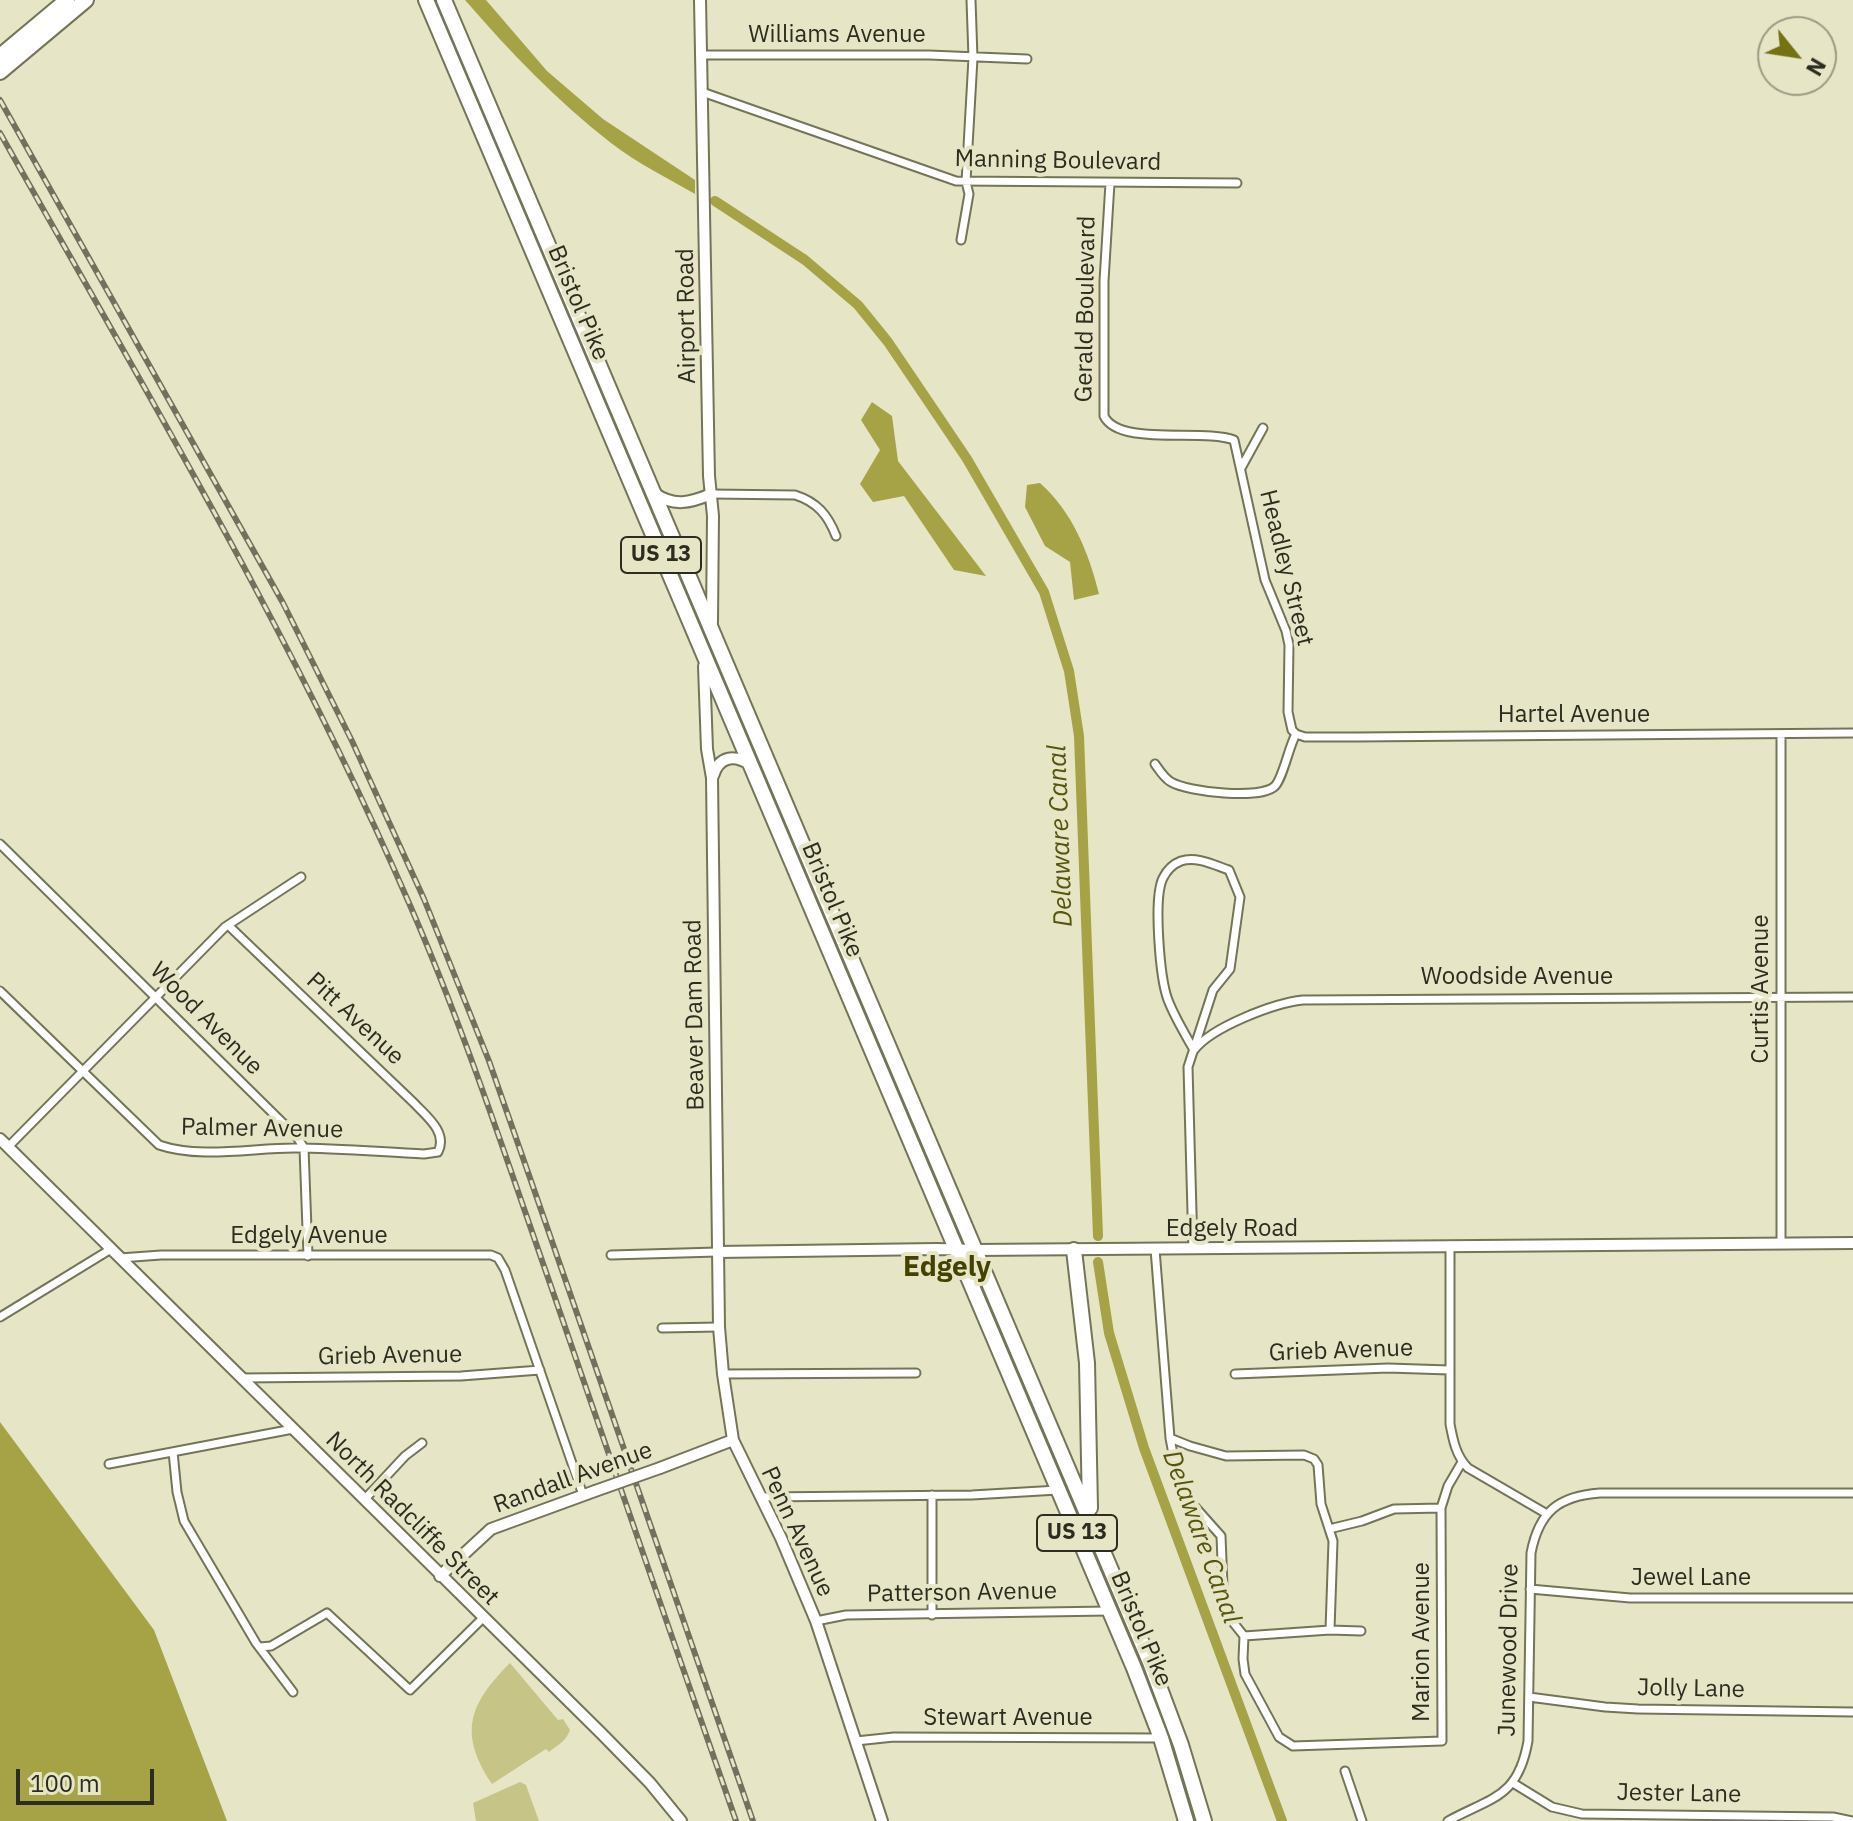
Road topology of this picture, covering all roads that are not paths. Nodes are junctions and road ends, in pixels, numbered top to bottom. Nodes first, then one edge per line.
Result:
1 (67, 0) edge
2 (86, 0) edge
3 (426, 0) edge
4 (444, 0) edge
5 (700, 0) edge
6 (971, 0) edge
7 (701, 55) junction
8 (0, 56) edge
9 (973, 58) junction
10 (1027, 59) dead end
11 (0, 72) edge
12 (702, 92) junction
13 (966, 182) junction
14 (1110, 183) junction
15 (1237, 183) dead end
16 (961, 240) dead end
17 (1263, 428) dead end
18 (1118, 429) joint
19 (1241, 468) junction
20 (654, 493) junction
21 (711, 494) junction
22 (836, 536) dead end
23 (713, 632) junction
24 (703, 652) junction
25 (1853, 733) edge
26 (1296, 734) junction
27 (1781, 734) junction
28 (1155, 764) dead end
29 (751, 765) junction
30 (712, 778) junction
31 (0, 844) edge
32 (301, 877) dead end
33 (229, 926) junction
34 (0, 991) edge
35 (1782, 997) junction
36 (1853, 997) edge
37 (157, 998) junction
38 (1194, 1050) junction
39 (83, 1073) junction
40 (4, 1143) edge
41 (304, 1148) junction
42 (441, 1148) joint
43 (1853, 1243) edge
44 (1781, 1244) junction
45 (1450, 1246) junction
46 (111, 1249) junction
47 (956, 1249) junction
48 (1155, 1249) junction
49 (1193, 1249) junction
50 (975, 1250) junction
51 (1074, 1250) junction
52 (717, 1252) junction
53 (611, 1255) dead end
54 (308, 1256) junction
55 (120, 1258) junction
56 (0, 1317) edge
57 (719, 1327) junction
58 (662, 1328) dead end
59 (540, 1370) junction
60 (1449, 1370) junction
61 (916, 1373) dead end
62 (723, 1374) junction
63 (1235, 1374) dead end
64 (241, 1378) junction
65 (293, 1429) junction
66 (1170, 1438) junction
67 (733, 1440) junction
68 (422, 1443) dead end
69 (173, 1452) junction
70 (1462, 1462) junction
71 (109, 1464) dead end
72 (1058, 1490) junction
73 (1853, 1493) edge
74 (583, 1495) junction
75 (932, 1495) junction
76 (761, 1497) junction
77 (364, 1500) junction
78 (1441, 1508) junction
79 (1547, 1514) junction
80 (1091, 1523) junction
81 (1329, 1529) junction
82 (440, 1576) junction
83 (1530, 1589) junction
84 (1853, 1598) edge
85 (1110, 1611) junction
86 (932, 1615) junction
87 (483, 1618) junction
88 (816, 1621) junction
89 (1330, 1630) junction
90 (1361, 1631) dead end
91 (1244, 1636) junction
92 (260, 1647) junction
93 (293, 1692) dead end
94 (1529, 1697) junction
95 (1853, 1712) edge
96 (1161, 1738) junction
97 (856, 1741) junction
98 (1345, 1771) dead end
99 (1513, 1783) junction
100 (681, 1821) edge
101 (882, 1821) edge
102 (1186, 1821) edge
103 (1204, 1821) edge
104 (1362, 1821) edge
105 (1448, 1821) edge
106 (1852, 1821) edge

1 - 8 highway
2 - 11 highway
3 - 24 highway, Bristol Pike / US 13
4 - 20 highway, Bristol Pike / US 13
5 - 7 street, Airport Road
6 - 9 street
7 - 9 street, Williams Avenue
7 - 12 street, Airport Road
9 - 10 street, Williams Avenue
9 - 13 street
12 - 13 street, Manning Boulevard
12 - 21 street, Airport Road
13 - 14 street, Manning Boulevard
13 - 16 street
14 - 15 street, Manning Boulevard
14 - 18 street, Gerald Boulevard
17 - 19 street
18 - 19 street, Headley Street
19 - 26 street, Headley Street
20 - 21 street
20 - 23 highway, Bristol Pike / US 13
21 - 22 street
21 - 23 street, Airport Road
23 - 50 highway, Bristol Pike / US 13
24 - 29 highway, Bristol Pike / US 13
24 - 30 street, Beaver Dam Road
25 - 27 street, Hartel Avenue
26 - 27 street, Hartel Avenue
26 - 28 street
27 - 35 street, Curtis Avenue
29 - 30 street
29 - 47 highway, Bristol Pike / US 13
30 - 52 street, Beaver Dam Road
31 - 37 street, Wood Avenue
32 - 33 street
33 - 37 street
33 - 42 street, Pitt Avenue
34 - 39 street, Palmer Avenue
35 - 36 street, Woodside Avenue
35 - 38 street, Woodside Avenue
35 - 44 street, Curtis Avenue
37 - 39 street
37 - 41 street, Wood Avenue
38 - 38 street
38 - 49 street
39 - 40 street
39 - 41 street, Palmer Avenue
40 - 46 street, North Radcliffe Street
41 - 42 street, Palmer Avenue
41 - 54 street
43 - 44 street, Edgely Road
44 - 45 street, Edgely Road
45 - 49 street, Edgely Road
45 - 60 street
46 - 55 street, North Radcliffe Street
46 - 56 street
47 - 50 street, Edgely Road
47 - 52 street, Edgely Road
47 - 72 highway, Bristol Pike / US 13
48 - 49 street, Edgely Road
48 - 51 street, Edgely Road
48 - 66 street, Marion Avenue
50 - 51 street, Edgely Road
50 - 80 highway, Bristol Pike / US 13
51 - 80 highway
52 - 53 street, Edgely Road
52 - 57 street, Penn Avenue
54 - 55 street, Edgely Avenue
54 - 59 street, Edgely Avenue
55 - 64 street, North Radcliffe Street
57 - 58 street
57 - 62 street, Penn Avenue
59 - 64 street, Grieb Avenue
59 - 74 street
60 - 63 street, Grieb Avenue
60 - 70 street
61 - 62 street
62 - 67 street, Penn Avenue
64 - 65 street, North Radcliffe Street
65 - 69 street
65 - 77 street, North Radcliffe Street
66 - 81 street
66 - 91 street, Marion Avenue
67 - 74 street, Randall Avenue, bridge
67 - 76 street, Penn Avenue
68 - 77 street
69 - 71 street
69 - 92 street
70 - 78 street, Marion Avenue
70 - 79 street
72 - 75 street
72 - 85 highway, Bristol Pike / US 13
73 - 79 street
74 - 82 street, Randall Avenue
75 - 76 street
75 - 86 street
76 - 88 street, Penn Avenue
77 - 82 street, North Radcliffe Street
78 - 81 street
78 - 91 street, Marion Avenue
79 - 83 street, Junewood Drive
80 - 103 highway, Bristol Pike / US 13
81 - 89 street
82 - 87 street, North Radcliffe Street
83 - 84 street, Jewel Lane
83 - 94 street, Junewood Drive
85 - 86 street, Patterson Avenue
85 - 96 highway, Bristol Pike / US 13
86 - 88 street, Patterson Avenue
87 - 92 street
87 - 100 street, North Radcliffe Street
88 - 97 street, Penn Avenue
89 - 90 street
89 - 91 street
92 - 93 street
94 - 95 street, Jolly Lane
94 - 99 street, Junewood Drive
96 - 97 street, Stewart Avenue
96 - 102 highway, Bristol Pike / US 13
97 - 101 street, Penn Avenue
98 - 104 street
99 - 105 street
99 - 106 street, Jester Lane

